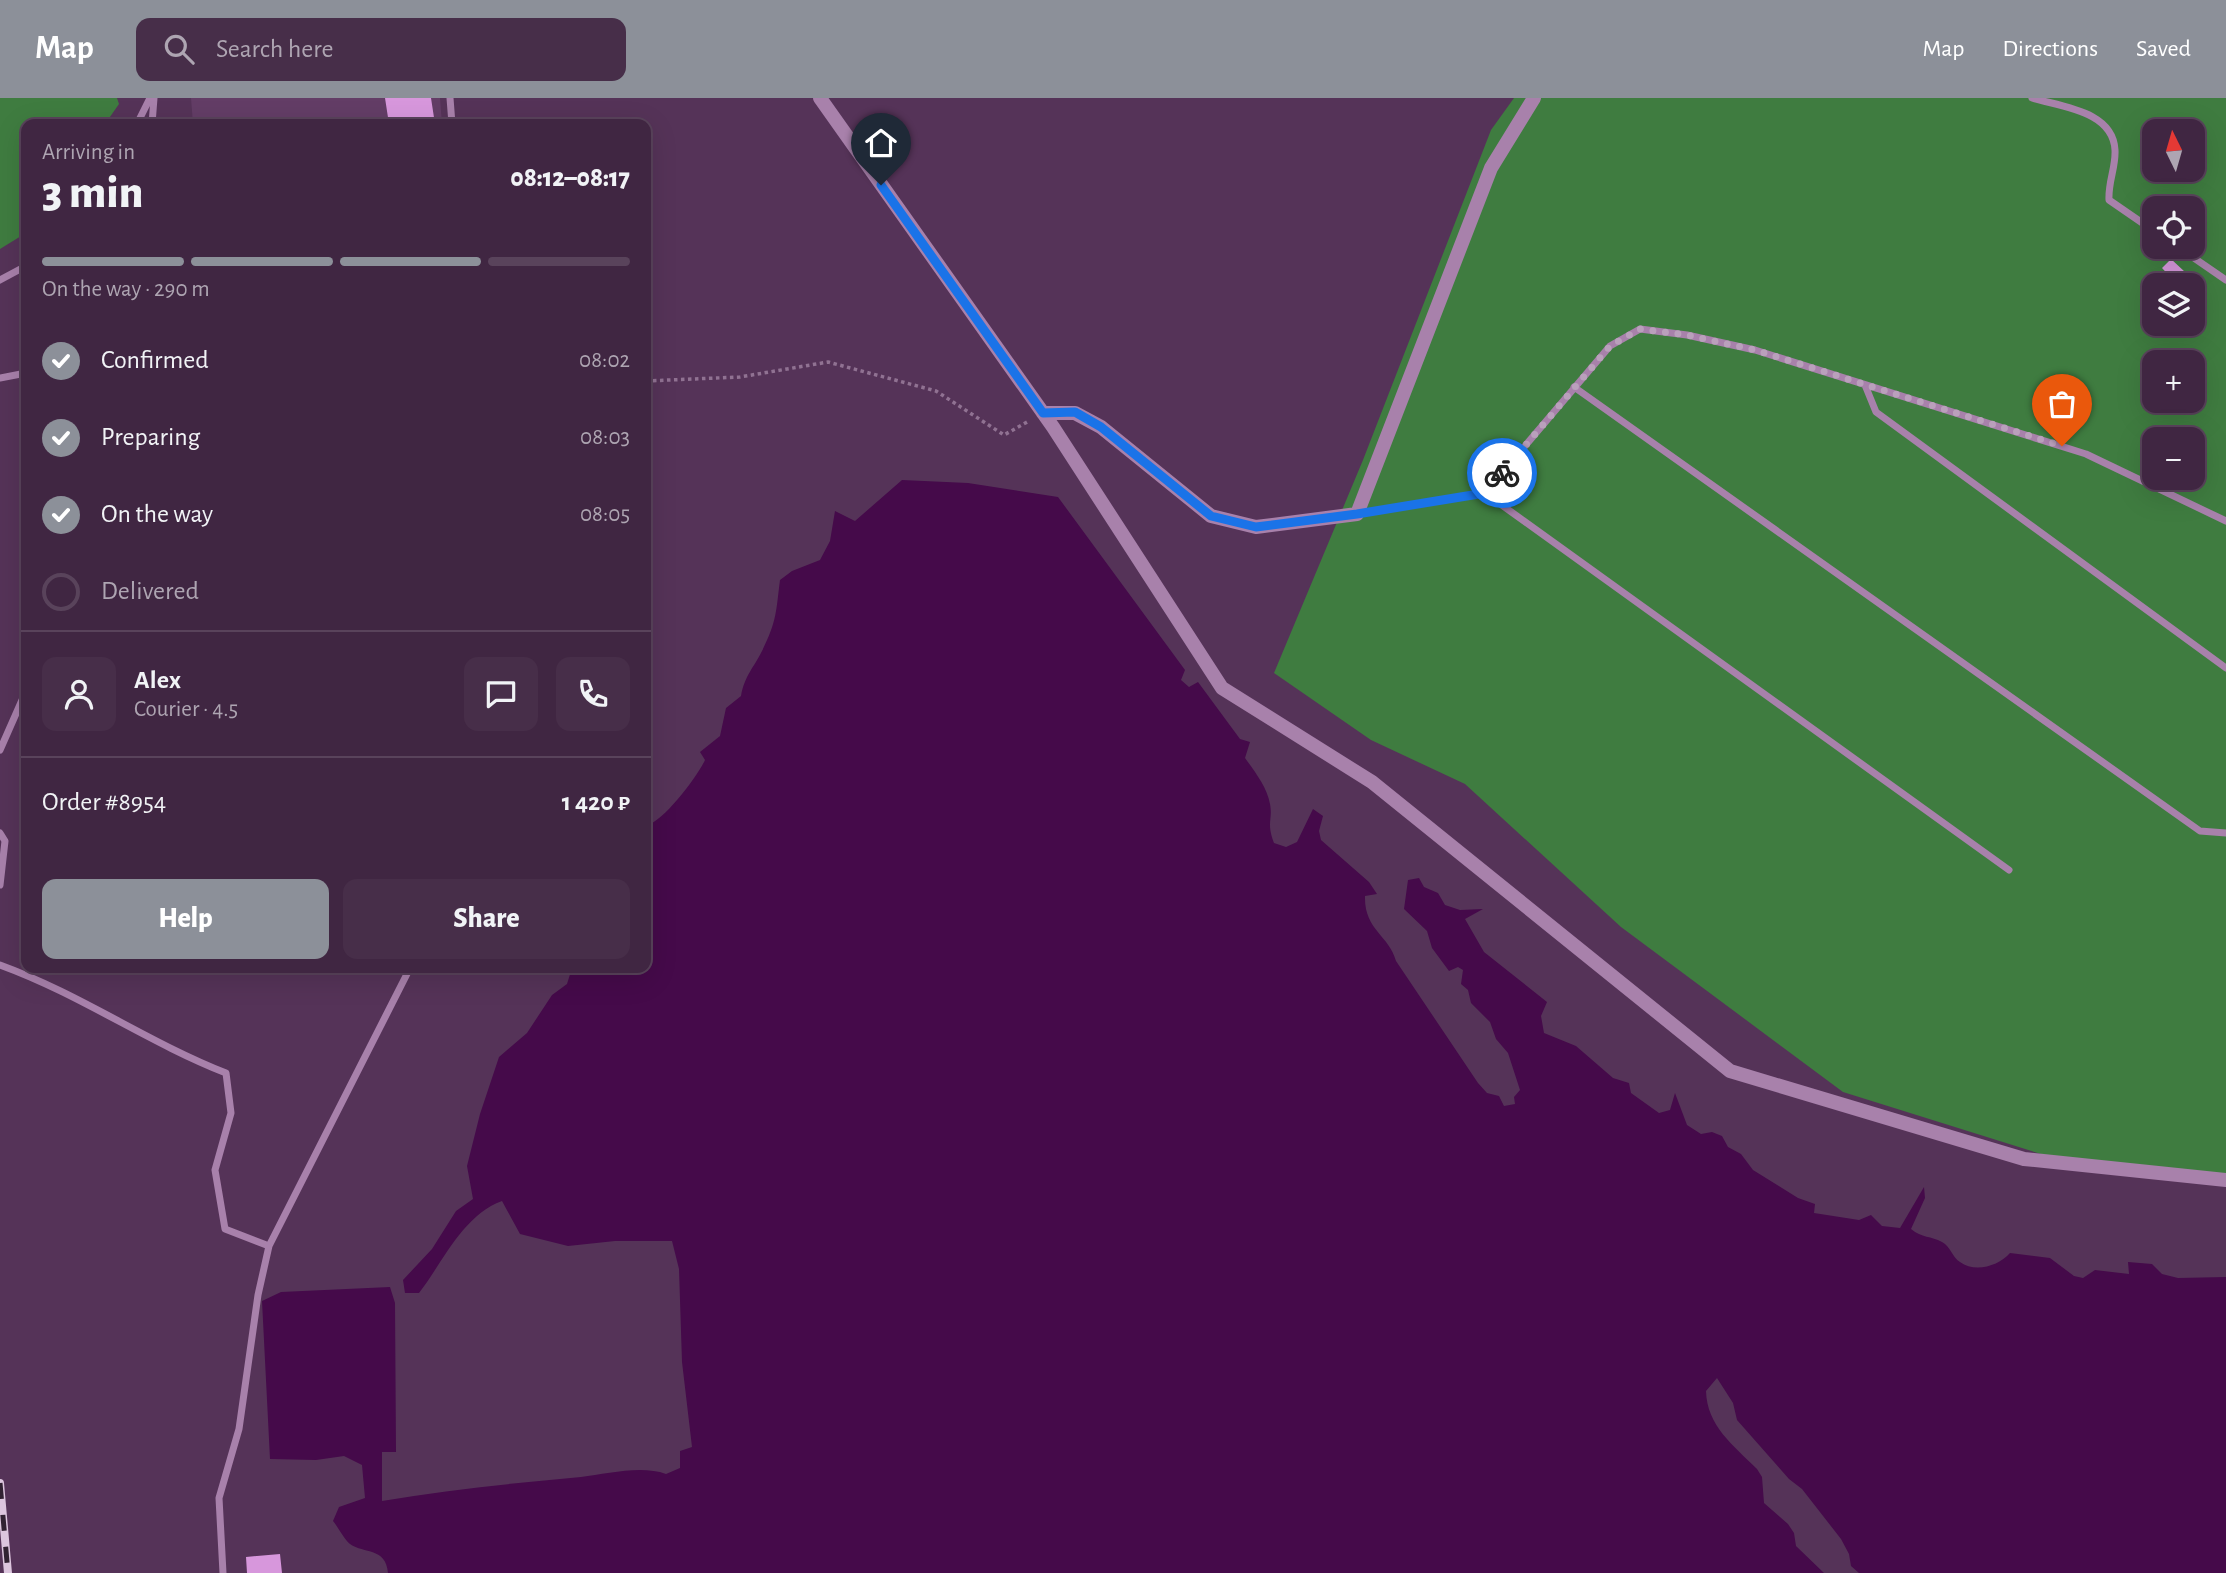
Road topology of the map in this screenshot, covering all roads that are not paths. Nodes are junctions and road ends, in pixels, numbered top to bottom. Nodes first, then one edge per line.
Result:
1 (152, 98) edge
2 (450, 98) edge
3 (820, 98) edge
4 (1534, 98) edge
5 (2032, 98) edge
6 (140, 119) edge
7 (152, 119) edge
8 (452, 119) edge
9 (2142, 223) edge
10 (2195, 259) edge
11 (21, 268) edge
12 (0, 279) edge
13 (2226, 280) edge
14 (21, 374) edge
15 (0, 378) edge
16 (1865, 385) junction
17 (1574, 387) junction
18 (1043, 413) junction
19 (1485, 493) junction
20 (1357, 514) junction
21 (2226, 521) edge
22 (2226, 668) edge
23 (21, 702) edge
24 (0, 750) edge
25 (0, 833) edge
26 (2226, 833) edge
27 (2009, 870) dead end
28 (0, 885) edge
29 (0, 965) edge
30 (21, 972) edge
31 (23, 973) edge
32 (407, 973) edge
33 (2226, 1180) edge
34 (269, 1246) junction
35 (223, 1573) edge

1 - 6 lane
1 - 7 lane
2 - 8 lane
3 - 18 street
4 - 20 street
5 - 9 lane
10 - 13 lane
11 - 12 lane
14 - 15 lane
16 - 17 lane
16 - 21 lane
16 - 22 lane
17 - 19 lane
17 - 26 lane
18 - 20 street
18 - 33 street
19 - 20 lane
19 - 27 lane
23 - 24 lane
25 - 28 lane
29 - 30 lane
31 - 34 lane
32 - 34 lane
34 - 35 lane

